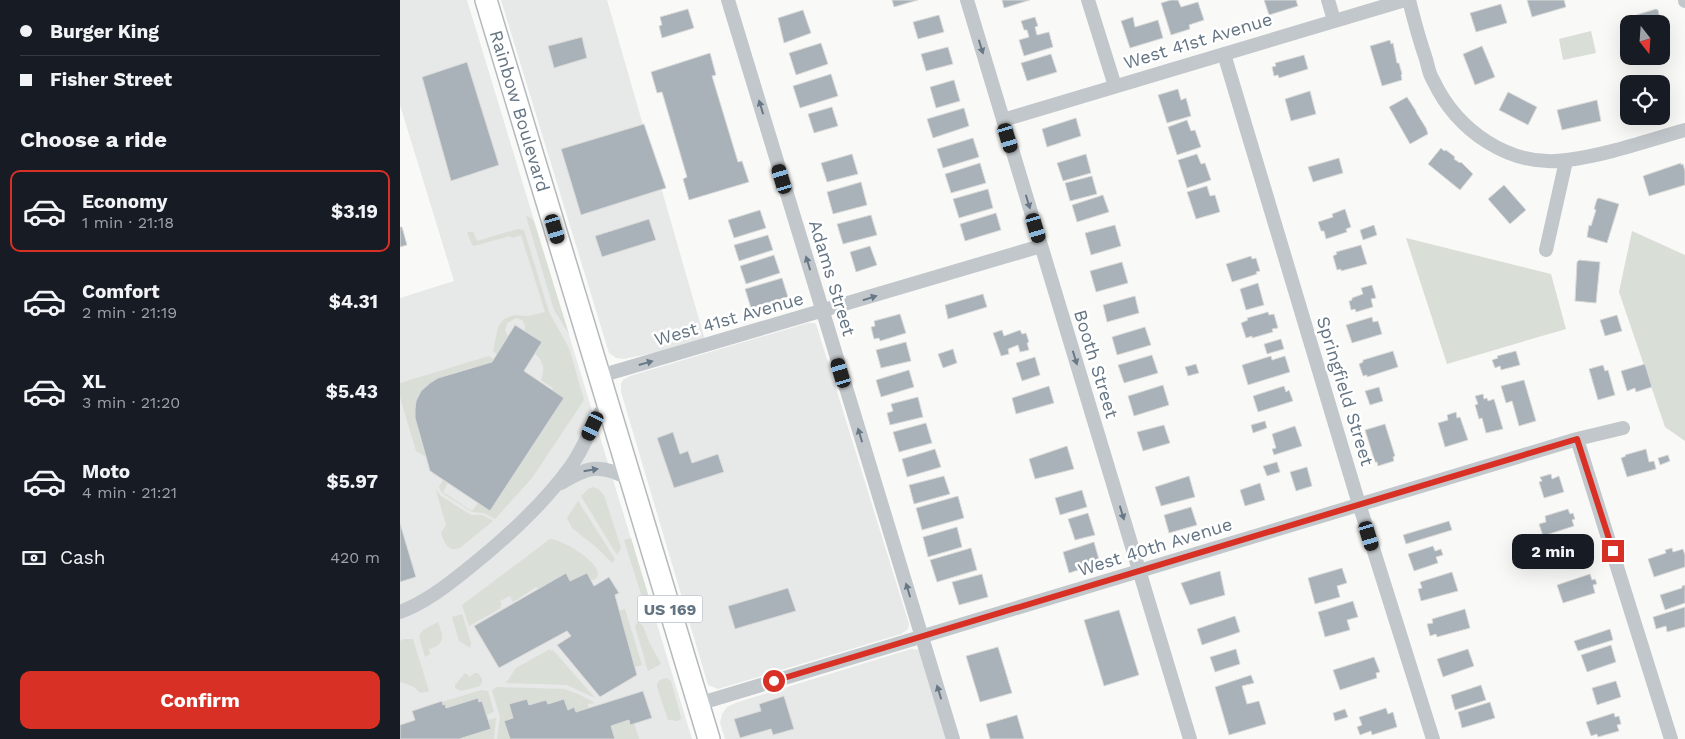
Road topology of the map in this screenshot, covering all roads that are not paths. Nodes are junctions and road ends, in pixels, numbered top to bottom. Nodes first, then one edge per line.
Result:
1 (486, 0) edge
2 (728, 0) edge
3 (967, 0) edge
4 (1088, 0) edge
5 (1328, 0) edge
6 (1406, 0) edge
7 (1409, 0) edge
8 (1334, 20) junction
9 (1224, 54) junction
10 (1115, 86) junction
11 (1003, 120) junction
12 (1685, 130) edge
13 (1566, 161) junction
14 (1041, 246) junction
15 (1546, 250) dead end
16 (822, 312) junction
17 (600, 376) junction
18 (608, 403) junction
19 (1623, 428) dead end
20 (1577, 439) junction
21 (630, 480) junction
22 (554, 487) junction
23 (1359, 505) junction
24 (1139, 571) junction
25 (400, 612) edge
26 (922, 637) junction
27 (698, 704) junction
28 (708, 739) edge
29 (954, 739) edge
30 (1190, 739) edge
31 (1432, 739) edge
32 (1671, 739) edge

1 - 17 main road, Rainbow Boulevard / US 169
16 -> 2 street, Adams Street
3 -> 11 street, Booth Street
4 - 10 street
5 - 8 street
6 - 8 street, West 41st Avenue
7 - 13 street
8 - 9 street, West 41st Avenue
9 - 10 street, West 41st Avenue
9 - 23 street, Springfield Street
10 - 11 street, West 41st Avenue
11 -> 14 street, Booth Street
12 - 13 street
13 - 15 street
16 -> 14 street, West 41st Avenue
14 -> 24 street, Booth Street
17 -> 16 street, West 41st Avenue
26 -> 16 street, Adams Street
17 - 18 main road, Rainbow Boulevard / US 169
18 - 21 main road, Rainbow Boulevard / US 169
18 - 22 street
19 - 20 street, West 40th Avenue
20 - 23 street, West 40th Avenue
20 - 32 street
22 -> 21 street
21 - 27 main road, Rainbow Boulevard / US 169
22 - 25 street
23 - 24 street, West 40th Avenue
23 - 31 street, Springfield Street
24 - 26 street, West 40th Avenue
24 - 30 street, Booth Street
26 - 27 street, West 40th Avenue
29 -> 26 street, Adams Street
27 - 28 main road, Rainbow Boulevard / US 169

